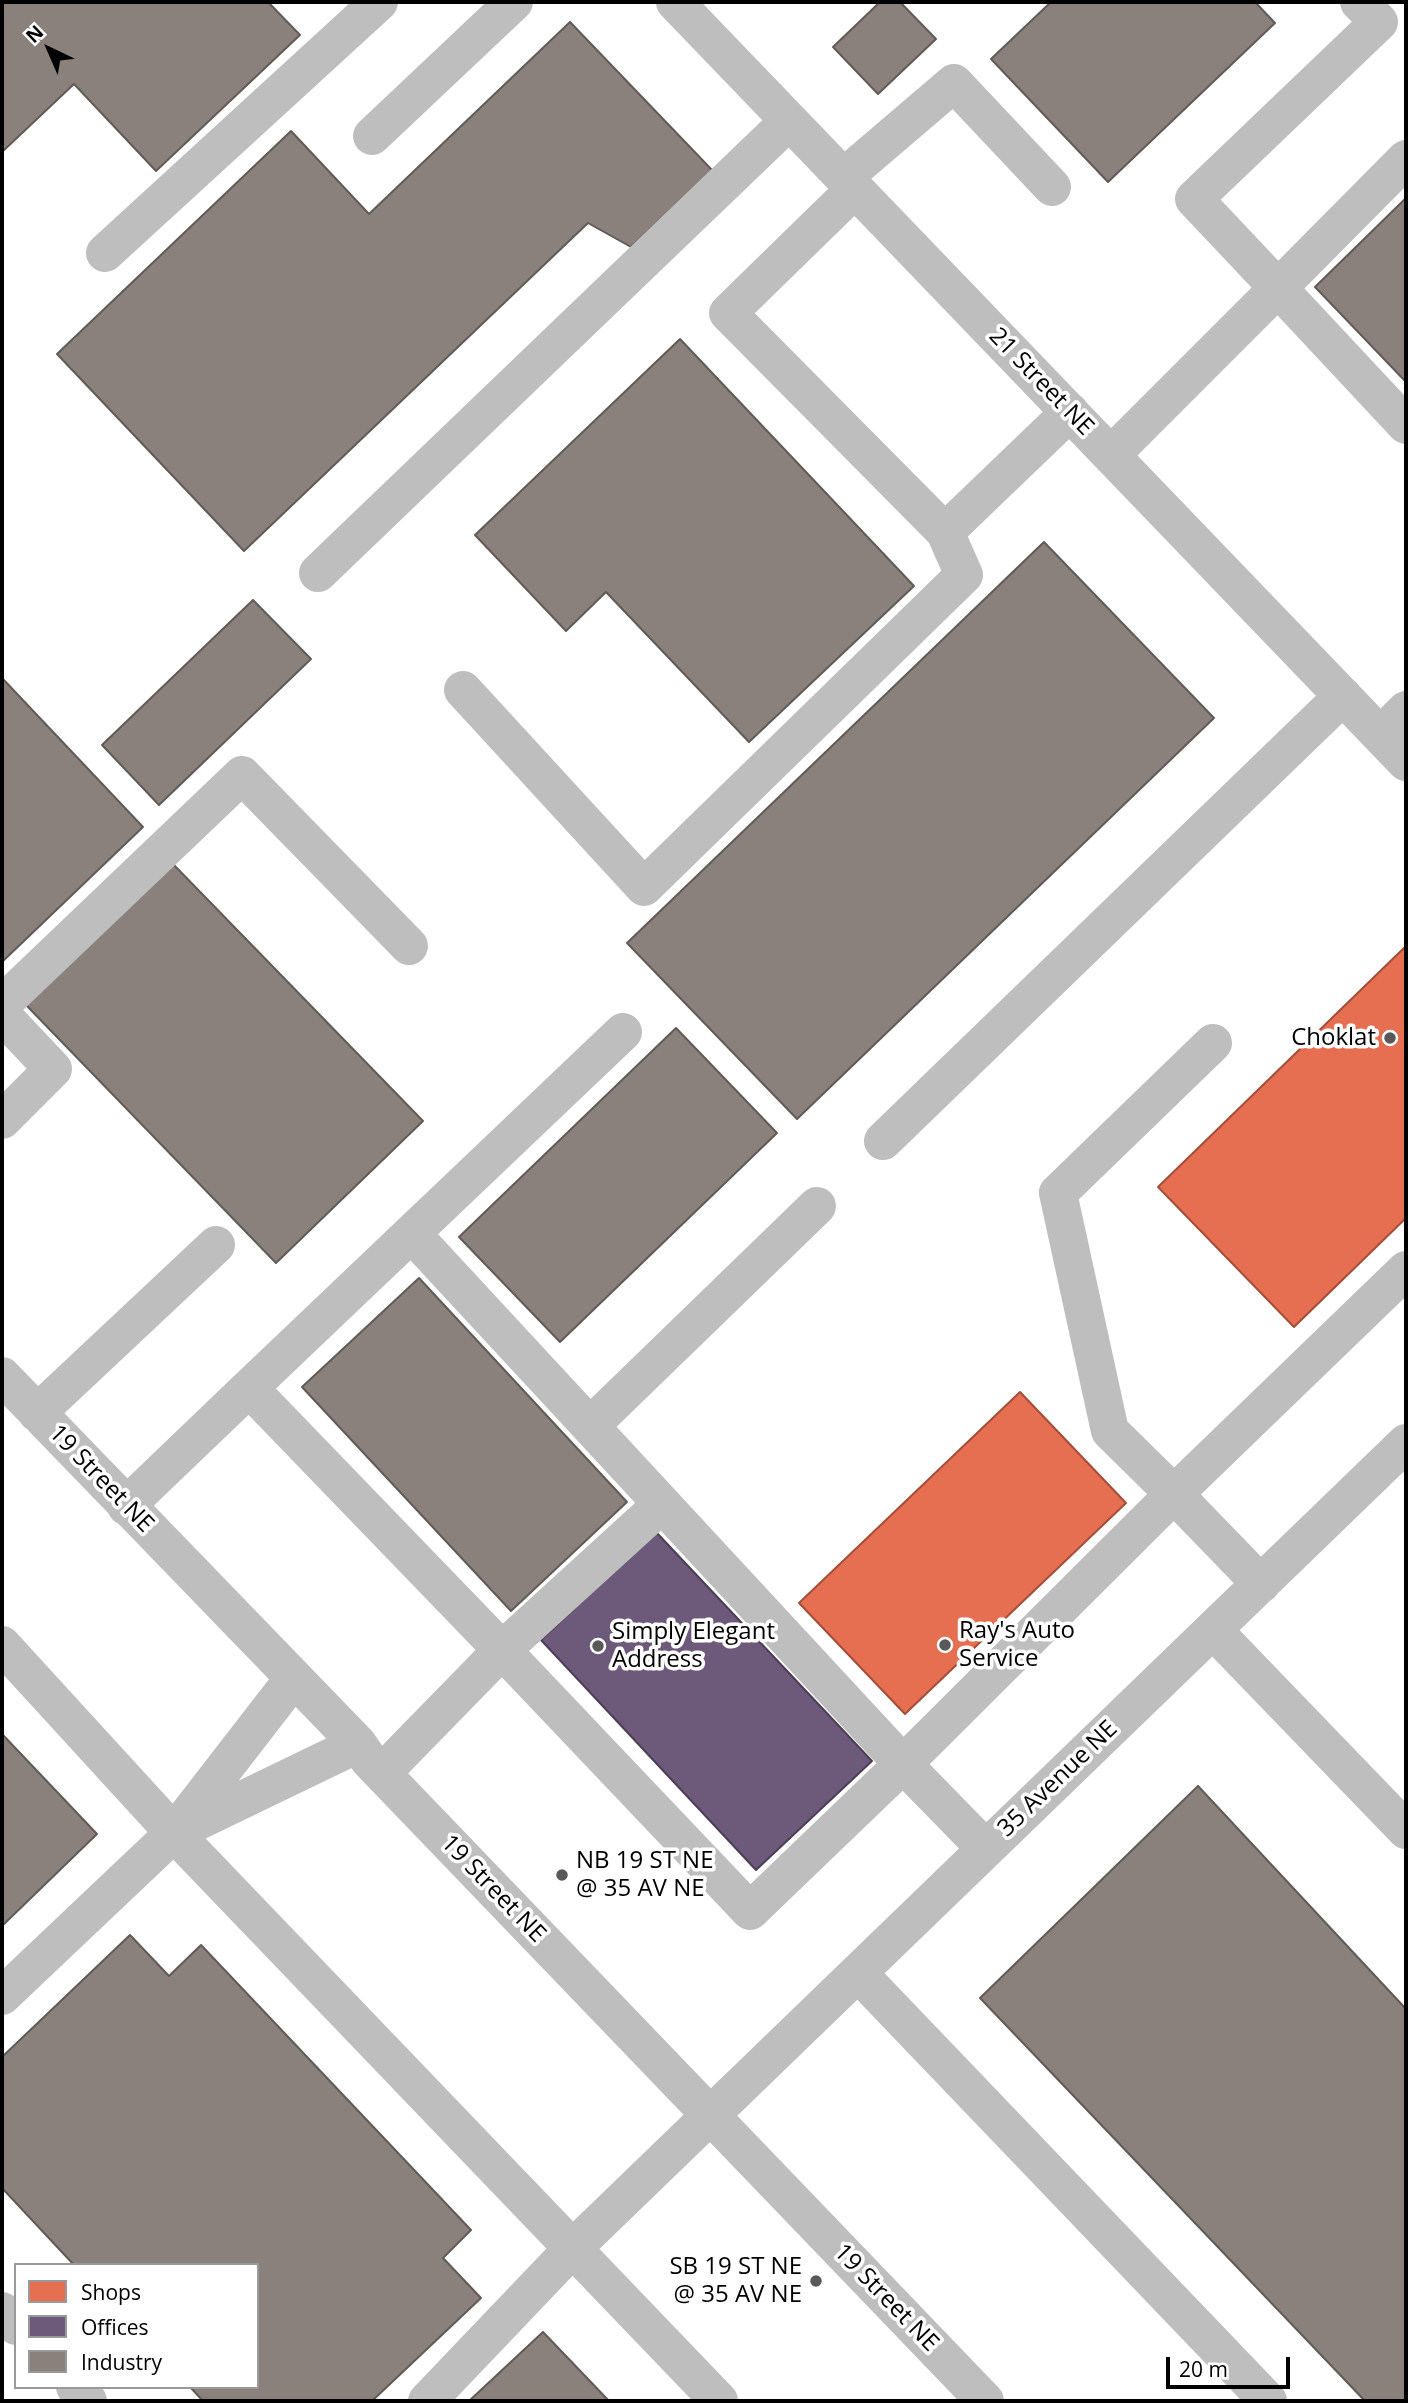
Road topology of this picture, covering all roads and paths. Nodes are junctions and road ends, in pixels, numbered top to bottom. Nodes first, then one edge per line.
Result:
1 (379, 2) edge
2 (514, 2) edge
3 (675, 2) edge
4 (1379, 9) edge
5 (789, 121) junction
6 (372, 136) dead end
7 (1406, 159) edge
8 (850, 183) junction
9 (1052, 187) dead end
10 (105, 253) dead end
11 (1278, 288) junction
12 (1070, 412) junction
13 (1406, 425) edge
14 (1111, 455) junction
15 (945, 532) junction
16 (318, 573) dead end
17 (463, 690) dead end
18 (1343, 696) junction
19 (1398, 735) edge
20 (409, 946) dead end
21 (2, 1004) edge
22 (2, 1015) edge
23 (623, 1032) dead end
24 (1213, 1043) dead end
25 (2, 1119) edge
26 (883, 1141) dead end
27 (817, 1206) dead end
28 (412, 1234) junction
29 (216, 1245) dead end
30 (1406, 1270) edge
31 (2, 1376) edge
32 (249, 1388) junction
33 (37, 1413) junction
34 (590, 1426) junction
35 (1406, 1443) edge
36 (1174, 1494) junction
37 (662, 1504) junction
38 (126, 1506) junction
39 (1261, 1584) junction
40 (1213, 1630) junction
41 (2, 1645) edge
42 (502, 1650) junction
43 (294, 1678) junction
44 (358, 1744) junction
45 (902, 1764) junction
46 (382, 1773) junction
47 (1406, 1830) edge
48 (174, 1833) junction
49 (986, 1849) junction
50 (858, 1973) junction
51 (2, 1996) edge
52 (710, 2115) junction
53 (573, 2248) junction
54 (2, 2311) edge
55 (14, 2324) edge
56 (427, 2401) edge
57 (719, 2401) edge
58 (985, 2401) edge
59 (1268, 2401) edge

1 - 10 street
2 - 6 street
3 - 5 street, 21 Street NE
4 - 11 street
5 - 8 street, 21 Street NE
5 - 16 street
7 - 11 street
8 - 9 street
8 - 12 street, 21 Street NE
8 - 15 street
11 - 13 street
11 - 14 street
12 - 14 street, 21 Street NE
12 - 15 street
14 - 18 street, 21 Street NE
15 - 17 street
18 - 19 street, 21 Street NE
18 - 26 street
20 - 21 street
22 - 25 street
23 - 28 street
24 - 36 street
27 - 34 street
28 - 32 street
28 - 34 street
29 - 33 street
30 - 36 street
31 - 33 street, 19 Street NE
32 - 38 street
32 - 42 street
33 - 38 street, 19 Street NE
34 - 37 street
35 - 39 street, 35 Avenue NE
36 - 39 street
36 - 45 street
37 - 42 street
37 - 45 street
38 - 43 street, 19 Street NE
39 - 40 street, 35 Avenue NE
40 - 47 street
40 - 49 street, 35 Avenue NE
41 - 48 street
42 - 45 street
42 - 46 street
43 - 44 street, 19 Street NE
43 - 48 street
44 - 46 street, 19 Street NE
44 - 48 street
45 - 49 street
46 - 52 street, 19 Street NE
48 - 51 street
48 - 53 street
49 - 50 street, 35 Avenue NE
50 - 52 street, 35 Avenue NE
50 - 59 street
52 - 53 street, 35 Avenue NE
52 - 58 street, 19 Street NE
53 - 56 street, 35 Avenue NE
53 - 57 street
54 - 55 street

